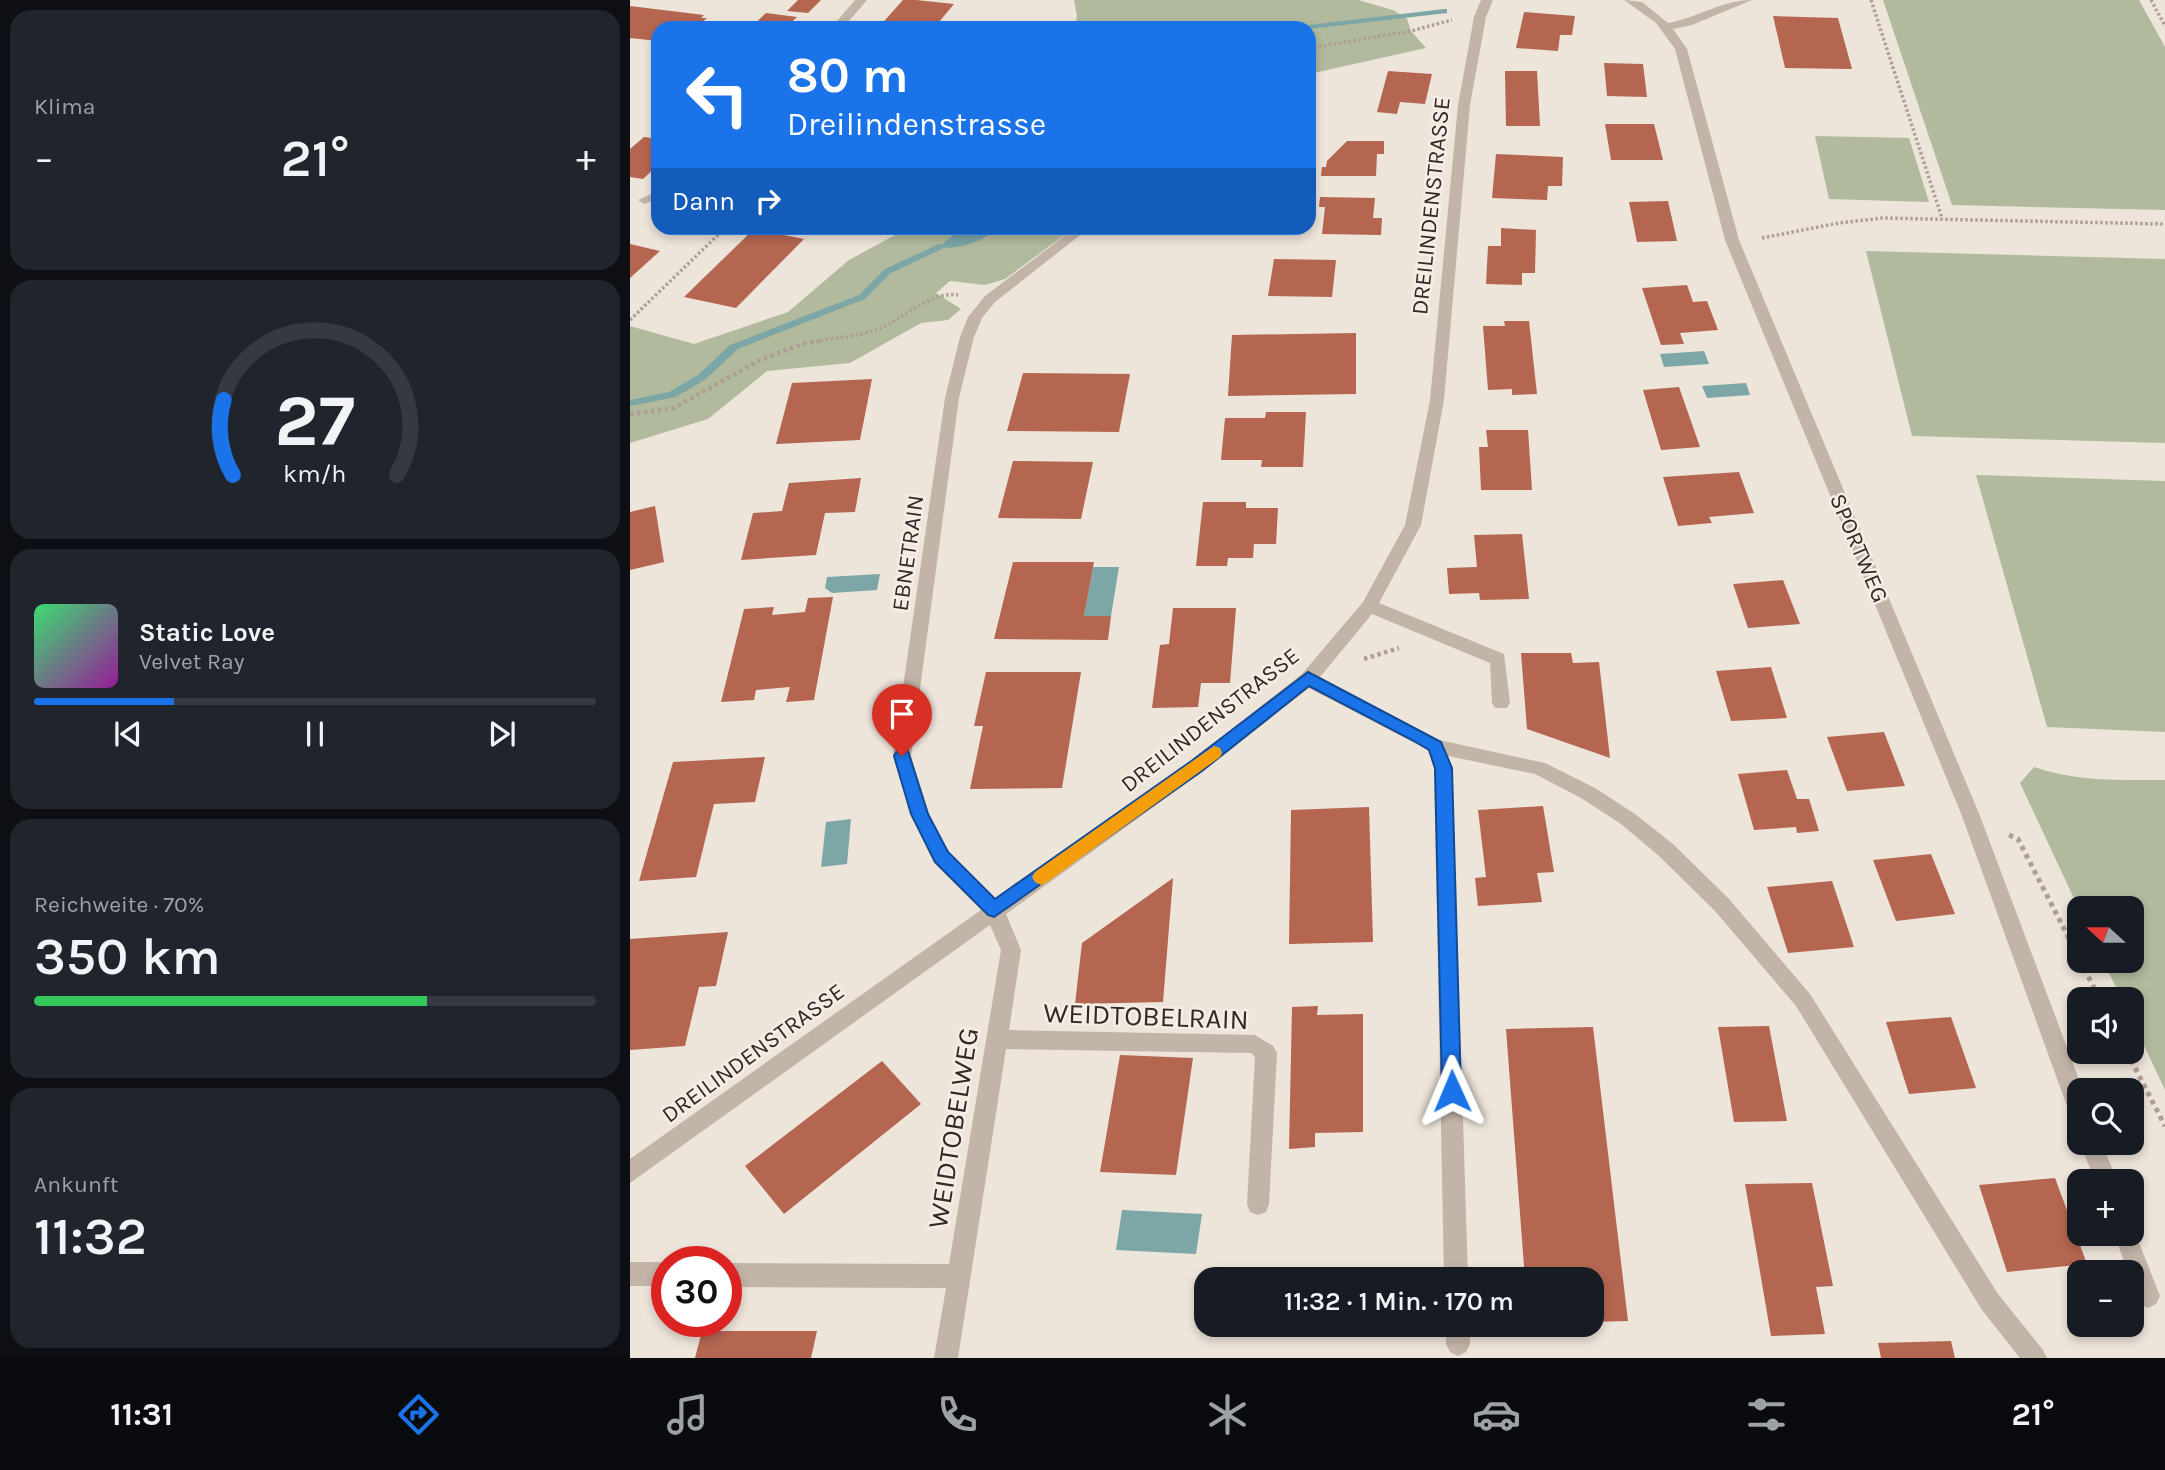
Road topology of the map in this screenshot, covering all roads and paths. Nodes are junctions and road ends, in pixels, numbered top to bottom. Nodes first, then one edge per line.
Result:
1 (861, 0) edge
2 (1487, 0) edge
3 (1630, 0) edge
4 (1746, 0) edge
5 (1871, 0) edge
6 (2151, 0) edge
7 (1456, 19) dead end
8 (843, 21) edge
9 (1668, 26) junction
10 (2165, 26) edge
11 (1316, 47) edge
12 (651, 197) edge
13 (644, 200) dead end
14 (1942, 218) junction
15 (2165, 224) edge
16 (718, 235) edge
17 (1074, 235) edge
18 (1732, 240) junction
19 (990, 299) junction
20 (630, 320) edge
21 (630, 414) edge
22 (1369, 606) junction
23 (1406, 646) dead end
24 (1357, 662) dead end
25 (1308, 678) junction
26 (1501, 703) dead end
27 (1435, 746) junction
28 (1970, 816) junction
29 (994, 910) junction
30 (2067, 934) edge
31 (997, 1039) junction
32 (2133, 1064) edge
33 (2067, 1078) edge
34 (2165, 1126) edge
35 (630, 1172) edge
36 (1258, 1204) dead end
37 (2129, 1246) edge
38 (1456, 1267) edge
39 (630, 1274) edge
40 (651, 1275) edge
41 (742, 1275) edge
42 (960, 1276) junction
43 (2148, 1296) dead end
44 (946, 1358) edge
45 (2035, 1358) edge

1 - 8 street
2 - 22 street, DREILINDENSTRASSE
3 - 9 street, SPORTWEG
4 - 9 street
5 - 14 path
6 - 10 path
7 - 11 path
9 - 18 street, SPORTWEG
12 - 13 street
14 - 15 path
14 - 18 path
16 - 20 path
17 - 19 street, EBNETRAIN
18 - 28 street, SPORTWEG
19 - 21 path
19 - 29 street, EBNETRAIN
22 - 25 street, DREILINDENSTRASSE
22 - 26 street
23 - 24 path
25 - 27 street
25 - 29 street, DREILINDENSTRASSE
27 - 38 street
27 - 45 street
28 - 30 path
28 - 33 street, SPORTWEG
29 - 31 street, WEIDTOBELWEG
29 - 35 street, DREILINDENSTRASSE
31 - 36 street, WEIDTOBELRAIN
31 - 42 street, WEIDTOBELWEG
32 - 34 path
37 - 43 street
39 - 40 street
41 - 42 street
42 - 44 street, WEIDTOBELWEG

